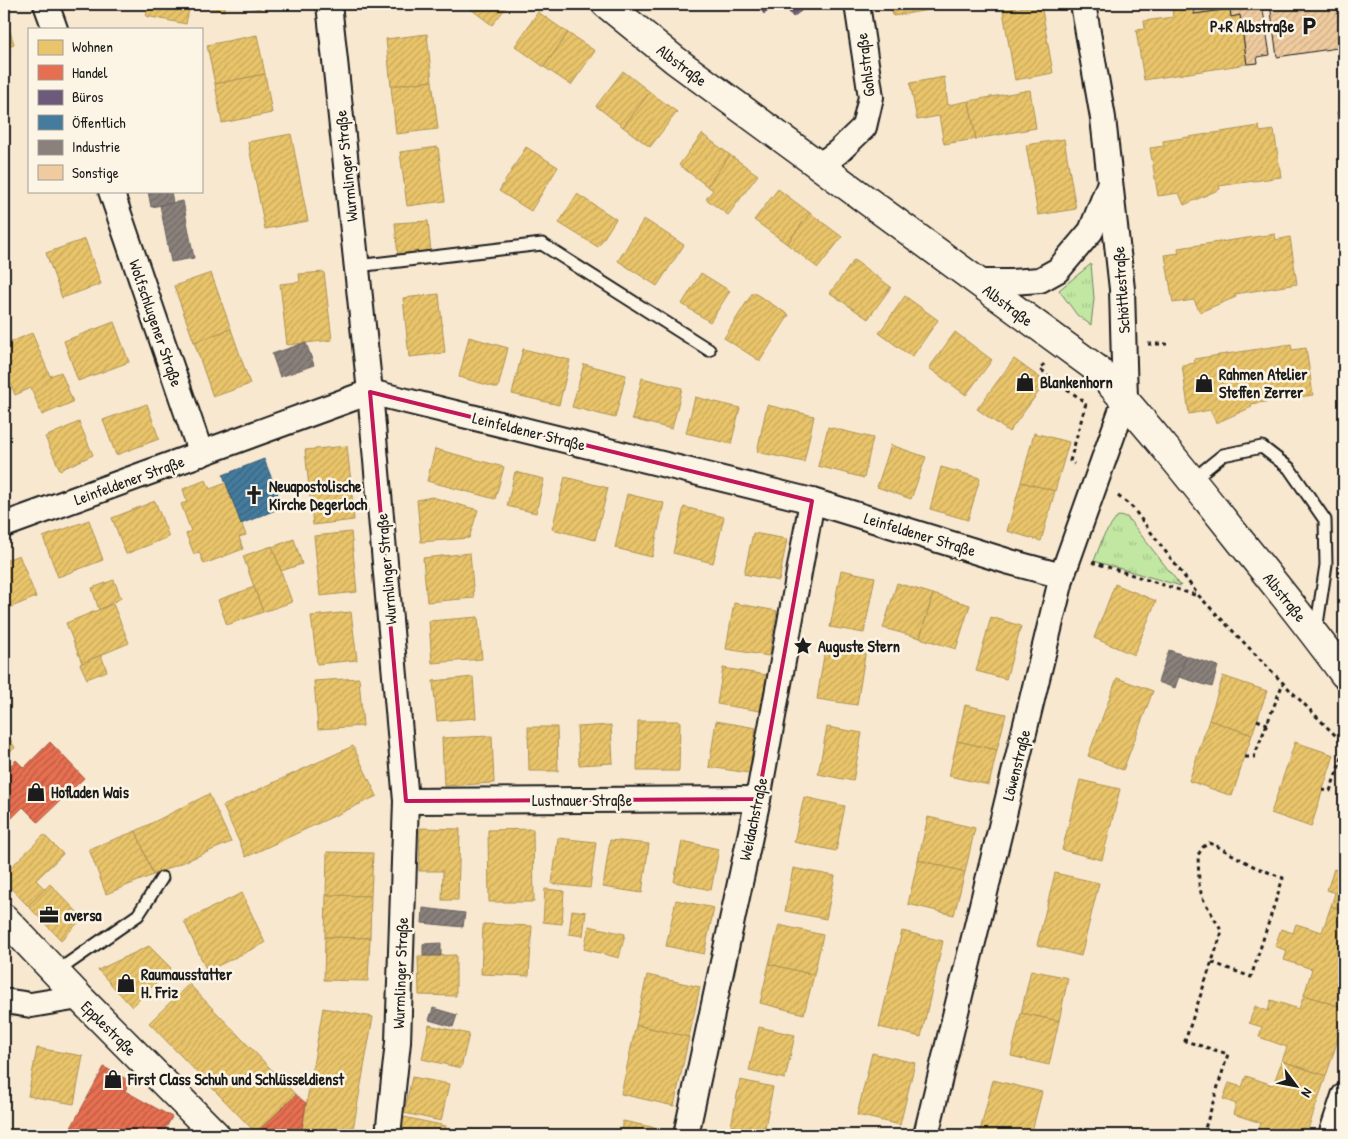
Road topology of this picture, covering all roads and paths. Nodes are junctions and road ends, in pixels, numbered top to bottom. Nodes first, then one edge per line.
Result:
1 (46, 4) edge
2 (329, 4) edge
3 (606, 4) edge
4 (856, 4) edge
5 (1082, 4) edge
6 (55, 28) edge
7 (819, 166) junction
8 (1110, 181) junction
9 (111, 192) edge
10 (357, 266) junction
11 (978, 282) junction
12 (1059, 342) junction
13 (709, 350) dead end
14 (370, 392) junction
15 (1125, 400) junction
16 (201, 454) junction
17 (1096, 480) junction
18 (1192, 480) junction
19 (812, 501) junction
20 (4, 525) edge
21 (1066, 565) junction
22 (1199, 596) junction
23 (1316, 635) junction
24 (1344, 674) edge
25 (1283, 683) junction
26 (1257, 720) dead end
27 (1267, 724) junction
28 (1344, 744) edge
29 (1344, 752) edge
30 (1244, 757) dead end
31 (1322, 790) dead end
32 (758, 799) junction
33 (406, 801) junction
34 (162, 878) dead end
35 (4, 918) edge
36 (1212, 962) junction
37 (56, 972) junction
38 (79, 997) junction
39 (4, 1001) edge
40 (1344, 1096) edge
41 (216, 1135) edge
42 (388, 1135) edge
43 (686, 1135) edge
44 (926, 1135) edge
45 (1203, 1135) edge
46 (1331, 1135) edge

1 - 6 street
2 - 10 street, Wurmlinger Straße
3 - 7 street, Albstraße
4 - 7 street, Gohlstraße
5 - 8 street, Schöttlestraße
7 - 11 street, Albstraße
8 - 11 street, Schöttlestraße
8 - 15 street, Schöttlestraße
9 - 16 street, Wolfschlugener Straße
10 - 13 lane
10 - 14 street, Wurmlinger Straße
11 - 12 street, Albstraße
12 - 15 street, Albstraße
12 - 17 path
14 - 16 street, Leinfeldener Straße
14 - 19 street, Leinfeldener Straße
14 - 33 street, Wurmlinger Straße
15 - 17 street, Löwenstraße
15 - 18 street, Albstraße
16 - 20 street, Leinfeldener Straße
17 - 21 street, Löwenstraße
17 - 22 path
18 - 23 street, Albstraße
18 - 23 lane
19 - 21 street, Leinfeldener Straße
19 - 32 street, Weidachstraße
21 - 22 path
21 - 44 street, Löwenstraße
22 - 25 path
23 - 24 street, Albstraße
25 - 27 path
25 - 28 path
26 - 27 path
27 - 30 path
29 - 31 path
32 - 33 street, Lustnauer Straße
32 - 43 street, Weidachstraße
33 - 42 street, Wurmlinger Straße
34 - 37 lane
35 - 37 street, Epplestraße
36 - 36 path
36 - 45 path
37 - 38 street, Epplestraße
38 - 39 street
38 - 41 street, Epplestraße
40 - 46 street

